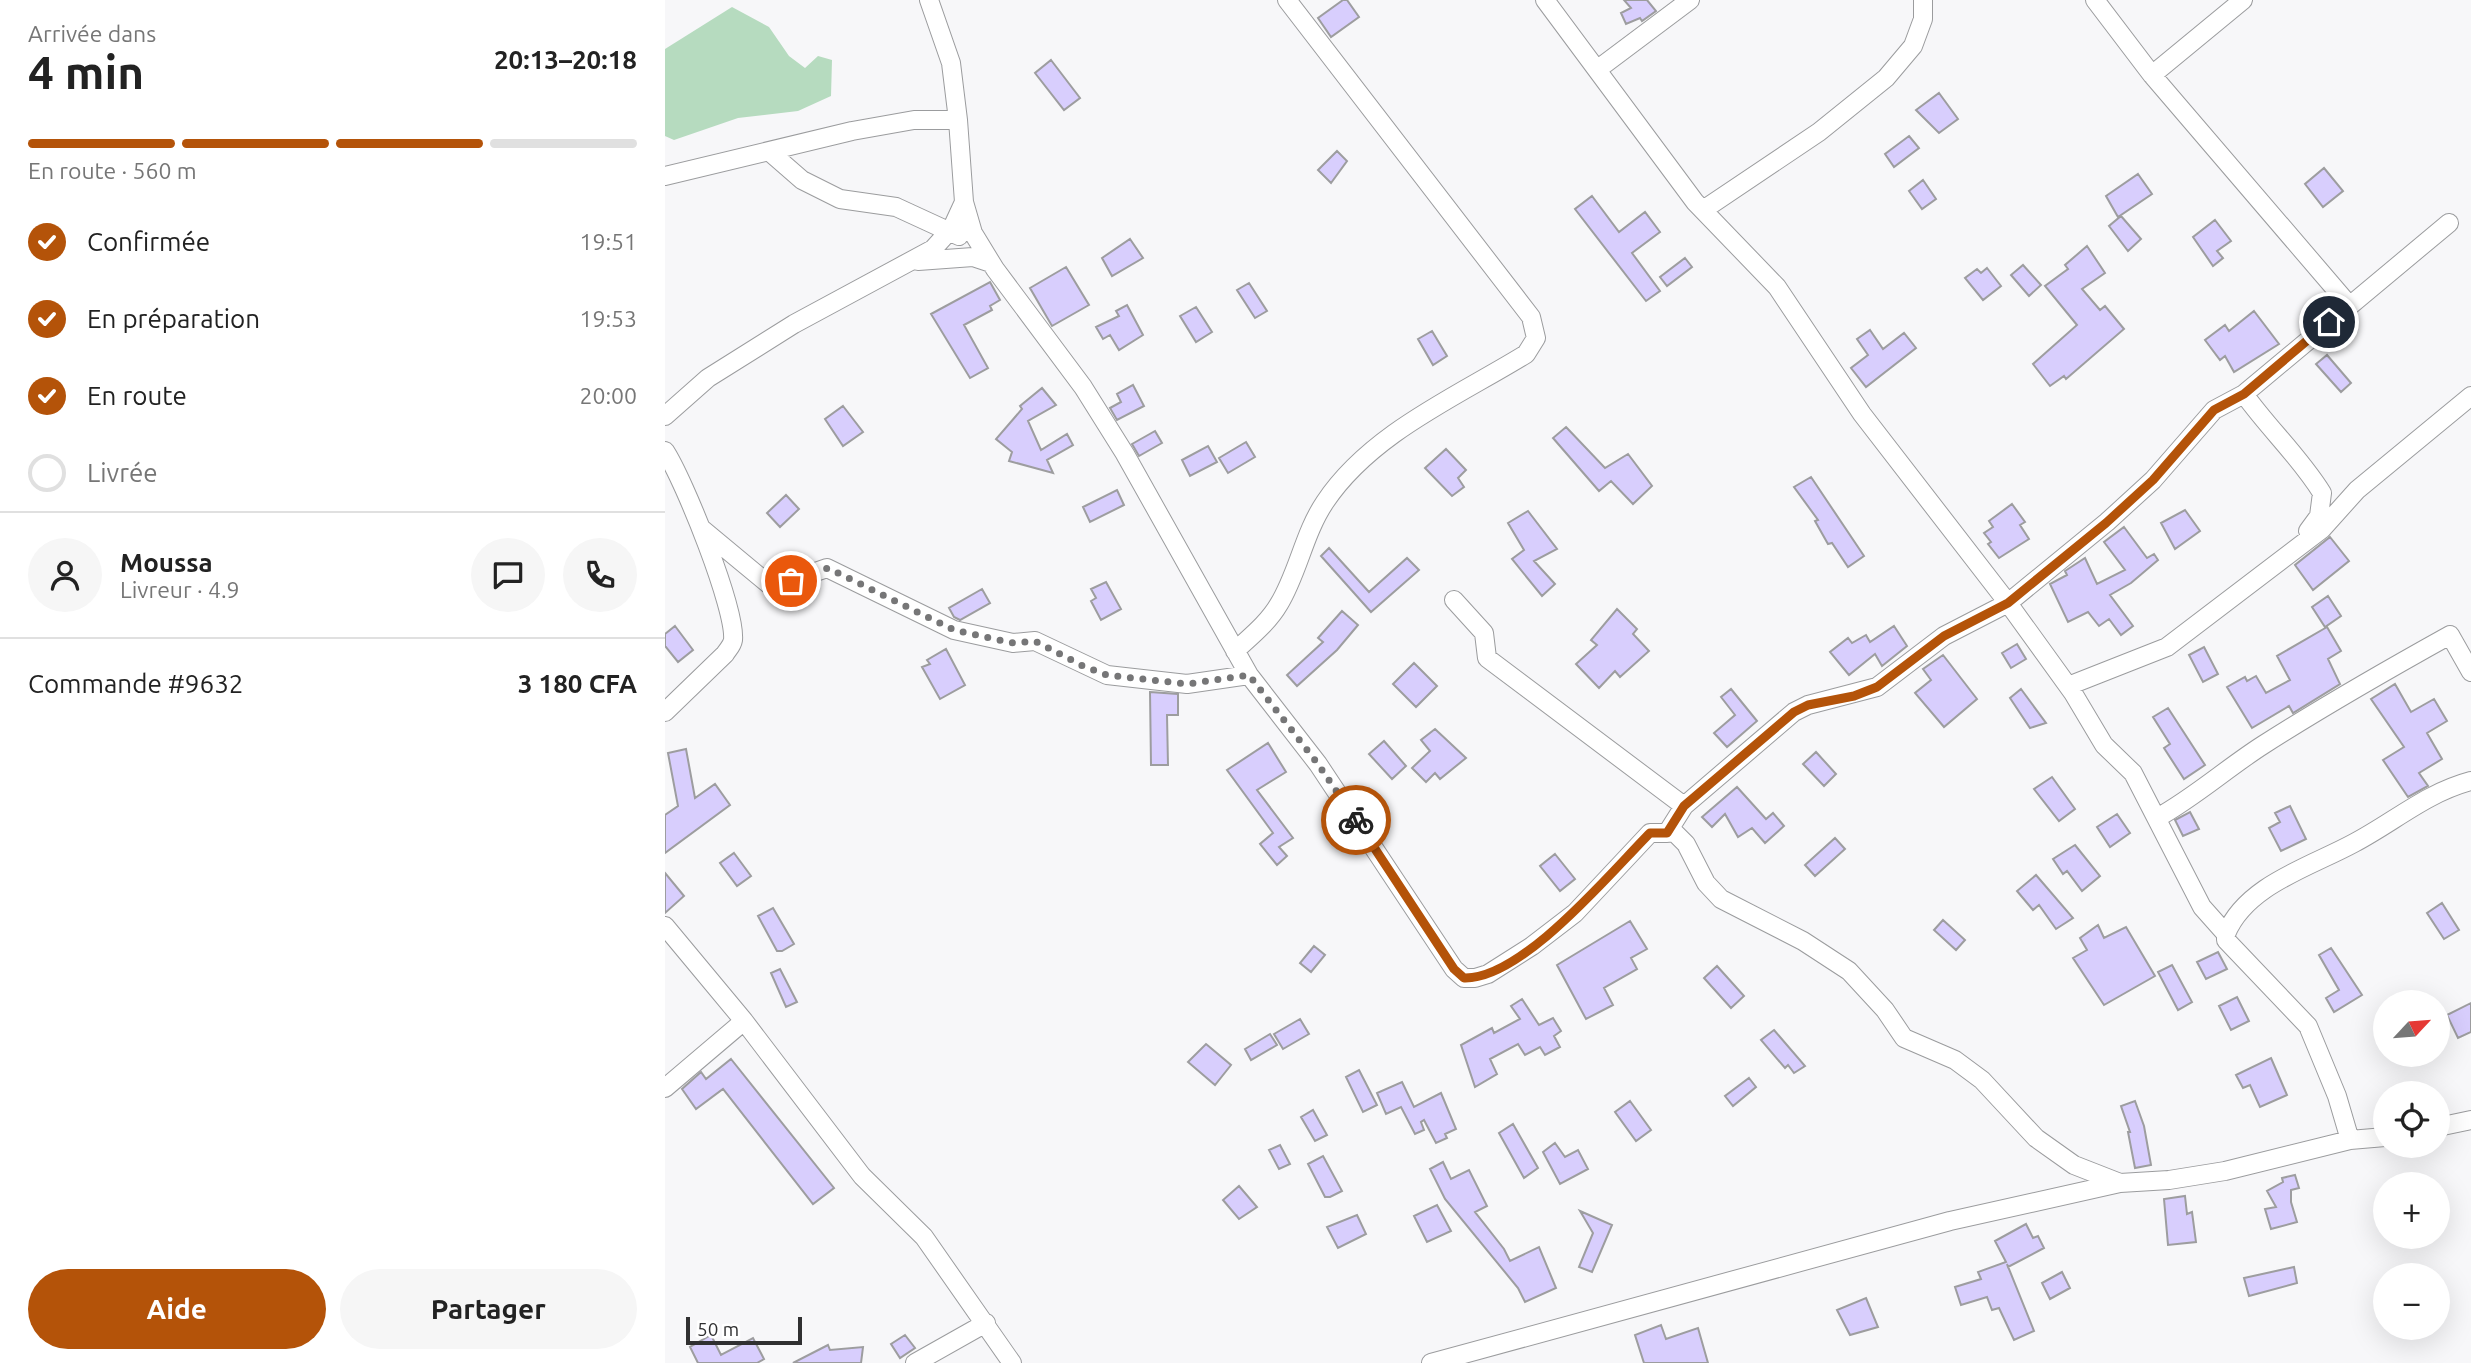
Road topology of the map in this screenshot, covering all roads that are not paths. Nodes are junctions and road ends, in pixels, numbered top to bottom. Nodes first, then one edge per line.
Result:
1 (929, 0) edge
2 (1287, 0) edge
3 (1545, 0) edge
4 (1690, 0) edge
5 (1923, 0) edge
6 (2095, 0) edge
7 (2243, 0) edge
8 (1598, 69) junction
9 (2152, 75) junction
10 (958, 120) junction
11 (771, 153) junction
12 (665, 176) edge
13 (964, 202) junction
14 (1703, 210) junction
15 (2449, 223) dead end
16 (949, 232) junction
17 (981, 246) junction
18 (911, 261) junction
19 (992, 263) junction
20 (2349, 305) junction
21 (2244, 394) junction
22 (2471, 396) edge
23 (665, 416) edge
24 (665, 451) edge
25 (702, 529) junction
26 (2291, 554) junction
27 (1454, 600) dead end
28 (2008, 603) junction
29 (1235, 651) junction
30 (2471, 671) edge
31 (1249, 675) junction
32 (2068, 686) junction
33 (665, 712) edge
34 (2471, 780) edge
35 (1684, 806) junction
36 (2157, 818) junction
37 (1667, 833) junction
38 (665, 926) edge
39 (2226, 934) junction
40 (744, 1021) junction
41 (665, 1088) edge
42 (2471, 1120) edge
43 (2450, 1124) edge
44 (2373, 1138) edge
45 (2350, 1140) junction
46 (2120, 1183) junction
47 (986, 1322) junction
48 (915, 1363) edge
49 (1011, 1363) edge
50 (1431, 1363) edge

1 - 10 street
2 - 29 street
3 - 8 street
4 - 8 street
5 - 14 street
6 - 9 street
7 - 9 street
8 - 14 street
9 - 20 street
10 - 11 street
10 - 13 street
11 - 12 street
11 - 16 street
13 - 16 street
13 - 17 street
14 - 28 street
15 - 20 street
16 - 17 street
16 - 18 street
17 - 19 street
18 - 19 street
18 - 23 street
19 - 29 street
20 - 21 street
21 - 26 street
21 - 28 street
22 - 26 street
24 - 25 street
25 - 31 street
25 - 33 street
26 - 32 street
27 - 35 street
28 - 32 street
28 - 35 street
29 - 31 street
30 - 36 street
31 - 37 street
32 - 36 street
34 - 39 street
35 - 37 street
36 - 39 street
37 - 46 street
38 - 40 street
39 - 45 street
40 - 41 street
40 - 47 street
42 - 43 street
44 - 45 street
45 - 46 street
46 - 50 street
47 - 48 street
47 - 49 street

